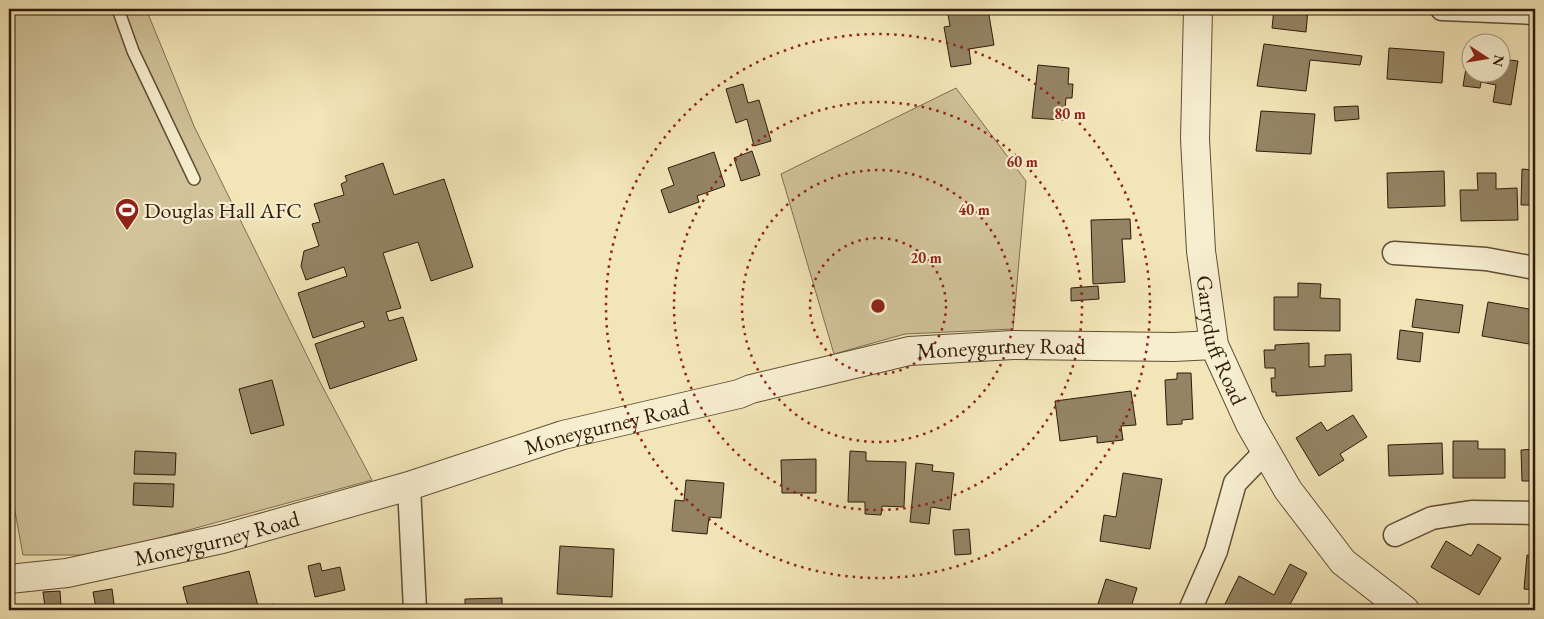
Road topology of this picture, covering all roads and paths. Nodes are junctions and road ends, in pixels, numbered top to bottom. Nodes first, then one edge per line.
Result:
1 (118, 9) edge
2 (1198, 9) edge
3 (1442, 9) edge
4 (1535, 13) edge
5 (194, 179) dead end
6 (1394, 252) dead end
7 (1535, 268) edge
8 (1214, 345) junction
9 (1266, 451) junction
10 (409, 486) junction
11 (1535, 513) edge
12 (1394, 535) dead end
13 (9, 579) edge
14 (415, 610) edge
15 (1190, 610) edge
16 (1405, 610) edge

1 - 5 lane
2 - 8 street, Garryduff Road
3 - 4 street
6 - 7 street
8 - 9 street, Garryduff Road
8 - 10 street, Moneygurney Road
9 - 15 street
9 - 16 street, Garryduff Road
10 - 13 street, Moneygurney Road
10 - 14 street
11 - 12 street

